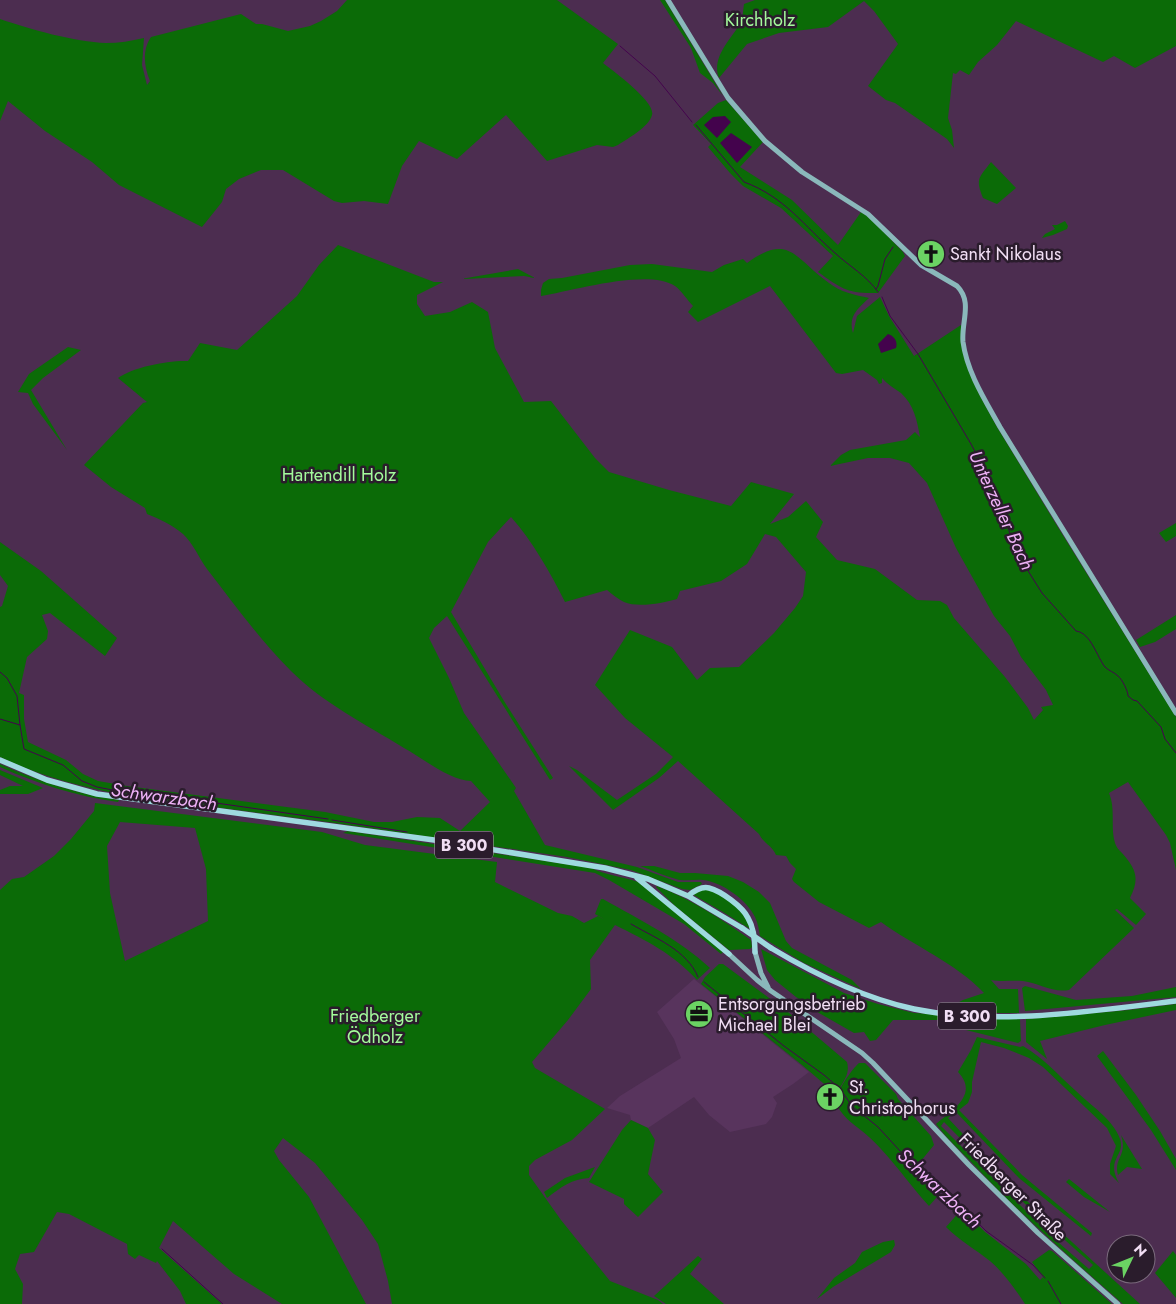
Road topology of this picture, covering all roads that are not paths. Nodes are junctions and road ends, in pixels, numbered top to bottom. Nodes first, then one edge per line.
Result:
1 (668, 0) edge
2 (1176, 713) edge
3 (0, 760) edge
4 (629, 873) junction
5 (688, 896) junction
6 (756, 952) joint
7 (730, 954) joint
8 (772, 991) junction
9 (1176, 1001) edge
10 (1118, 1304) edge

1 - 2 street
3 - 4 main road, B 300
4 - 5 main road, B 300
4 - 7 main road
5 - 6 main road
5 - 9 main road, B 300, bridge
6 - 8 street
7 - 8 street, Friedberger Straße
8 - 10 street, Friedberger Straße

